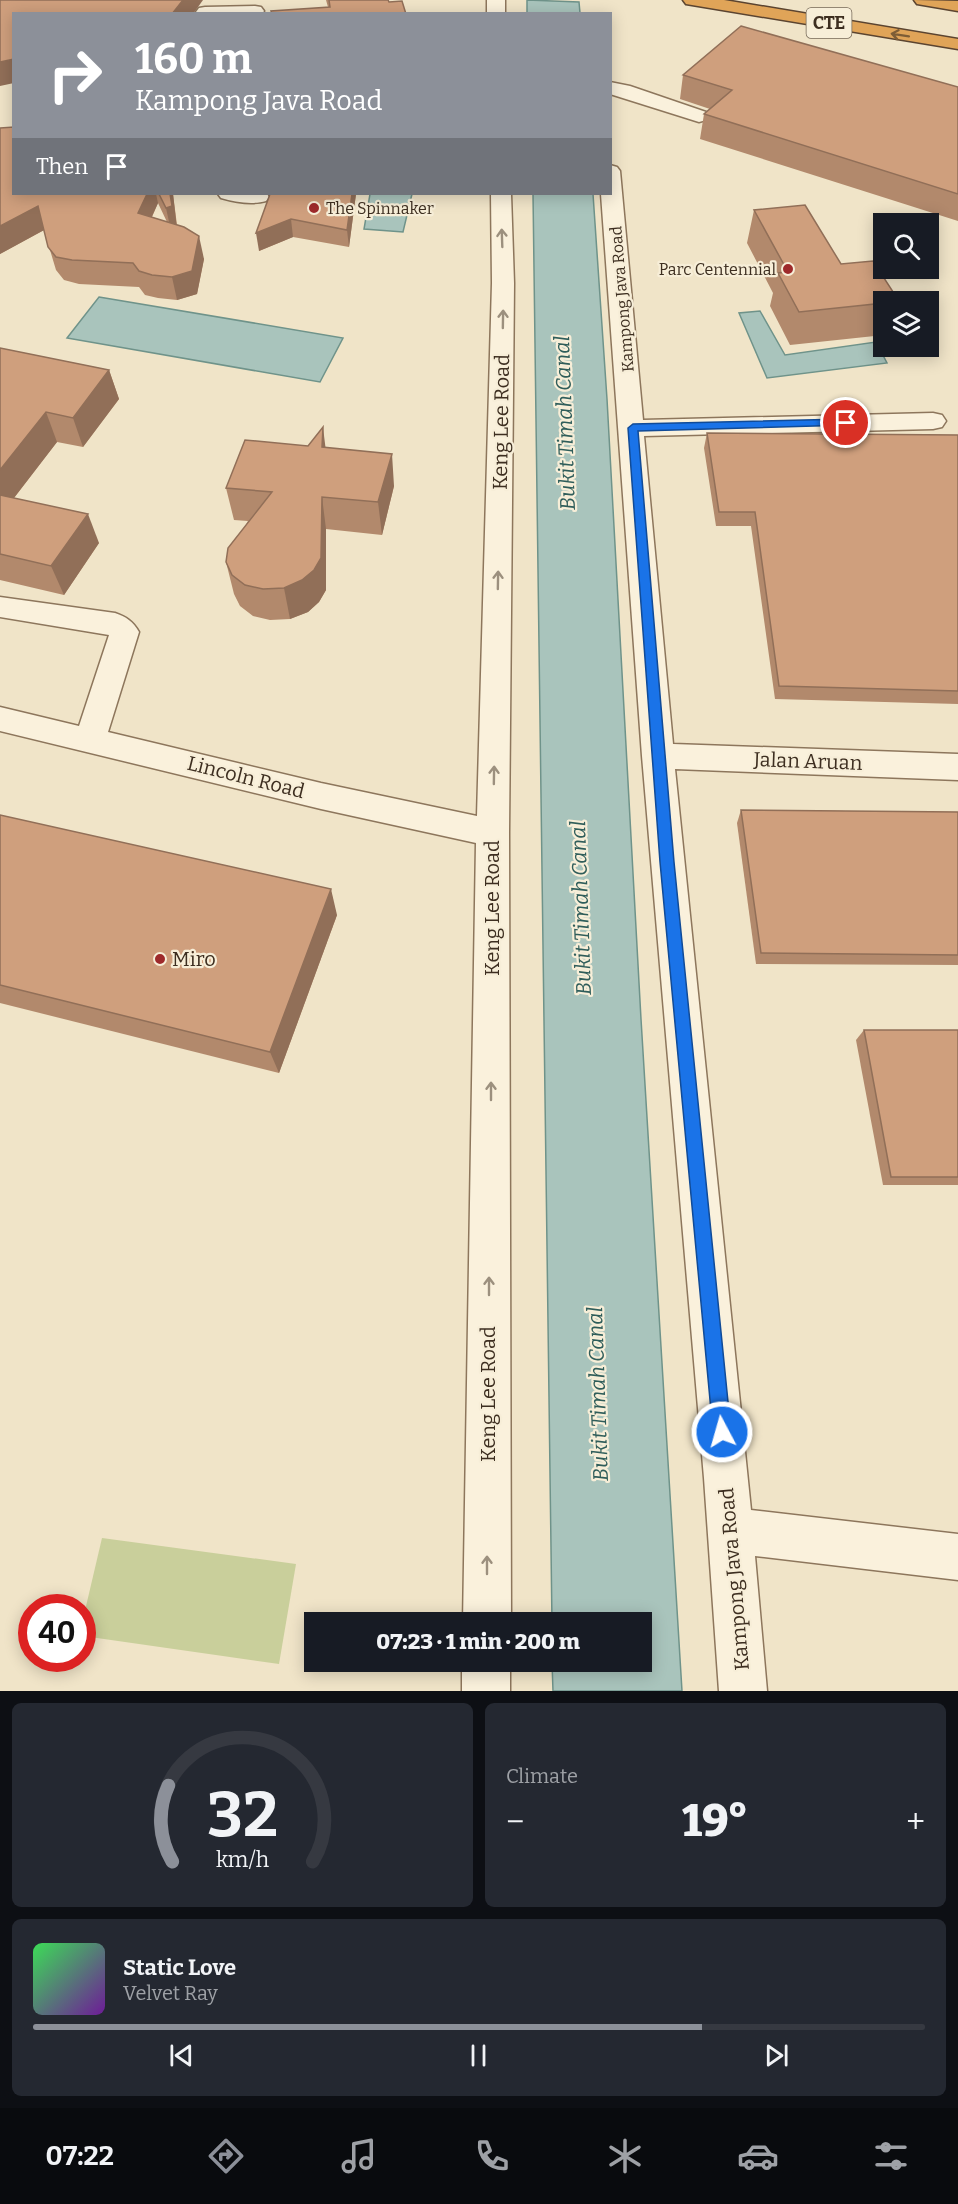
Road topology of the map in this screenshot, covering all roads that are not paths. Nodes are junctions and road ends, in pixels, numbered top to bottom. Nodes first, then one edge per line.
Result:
1 (923, 0) edge
2 (696, 1) edge
3 (958, 6) edge
4 (256, 8) edge
5 (205, 12) dead end
6 (958, 44) edge
7 (883, 50) dead end
8 (612, 88) edge
9 (699, 116) edge
10 (612, 193) edge
11 (238, 195) edge
12 (501, 195) edge
13 (259, 197) dead end
14 (933, 421) dead end
15 (633, 428) junction
16 (0, 607) edge
17 (0, 719) edge
18 (90, 739) junction
19 (658, 756) junction
20 (958, 767) edge
21 (493, 834) junction
22 (731, 1530) junction
23 (958, 1557) edge
24 (487, 1612) edge
25 (486, 1672) edge
26 (486, 1691) edge
27 (743, 1691) edge

1 - 3 highway
6 -> 2 highway, CTE
2 - 7 highway
4 - 5 street
8 - 9 street
10 - 15 street, Kampong Java Road
11 - 13 street
21 -> 12 street, Keng Lee Road
14 - 15 street
15 - 19 street, Kampong Java Road
16 - 18 street
17 - 18 street, Lincoln Road
18 - 21 street, Lincoln Road
19 - 20 street, Jalan Aruan
19 - 22 street, Kampong Java Road
24 -> 21 street, Keng Lee Road
22 - 23 street
22 - 27 street, Kampong Java Road
25 - 26 street

